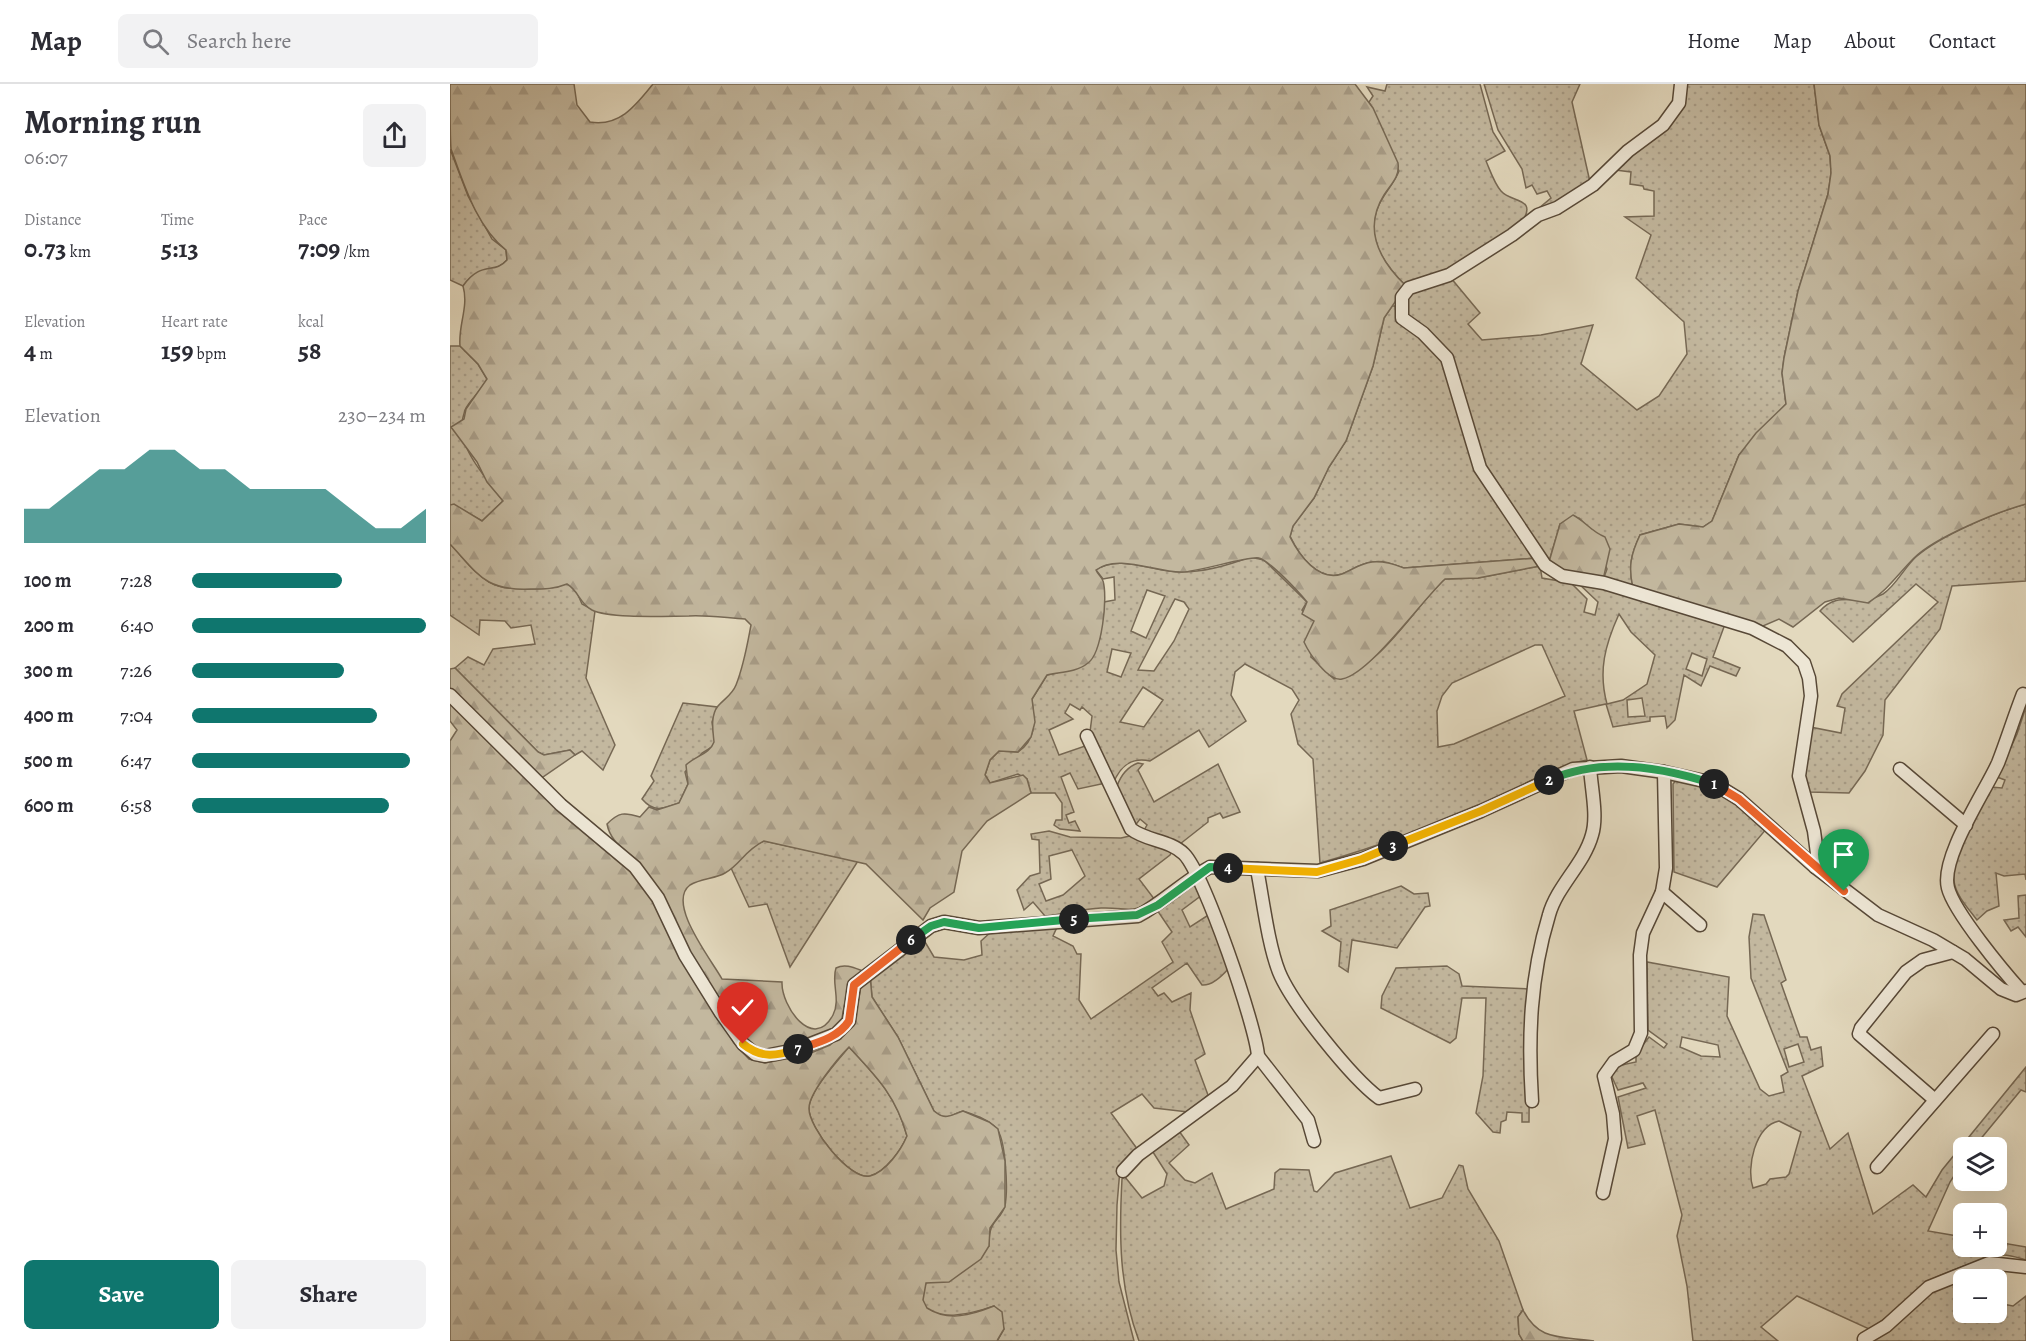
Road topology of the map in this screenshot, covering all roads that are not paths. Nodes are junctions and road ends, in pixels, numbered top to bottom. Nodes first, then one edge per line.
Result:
1 (1681, 84) edge
2 (2023, 694) dead end
3 (450, 695) edge
4 (1087, 736) dead end
5 (1590, 767) junction
6 (1900, 769) dead end
7 (1664, 772) junction
8 (1966, 825) junction
9 (1815, 867) junction
10 (1257, 869) junction
11 (1197, 874) junction
12 (1662, 892) junction
13 (1700, 925) dead end
14 (1953, 952) junction
15 (2024, 992) edge
16 (1993, 1034) dead end
17 (1258, 1056) junction
18 (1415, 1089) dead end
19 (1935, 1100) junction
20 (1532, 1101) dead end
21 (1314, 1141) dead end
22 (1877, 1167) dead end
23 (1124, 1171) dead end
24 (1604, 1193) dead end
25 (2026, 1267) edge
26 (1864, 1339) dead end

1 - 9 street
2 - 8 street
3 - 11 street
4 - 11 street
5 - 7 street
5 - 10 street
5 - 20 street
6 - 8 street
7 - 9 street
7 - 12 street
8 - 15 street
9 - 14 street
10 - 11 street
10 - 18 street
11 - 17 street
12 - 13 street
12 - 24 street
14 - 15 street
14 - 19 street
16 - 19 street
17 - 21 street
17 - 23 street
19 - 22 street
25 - 26 street

